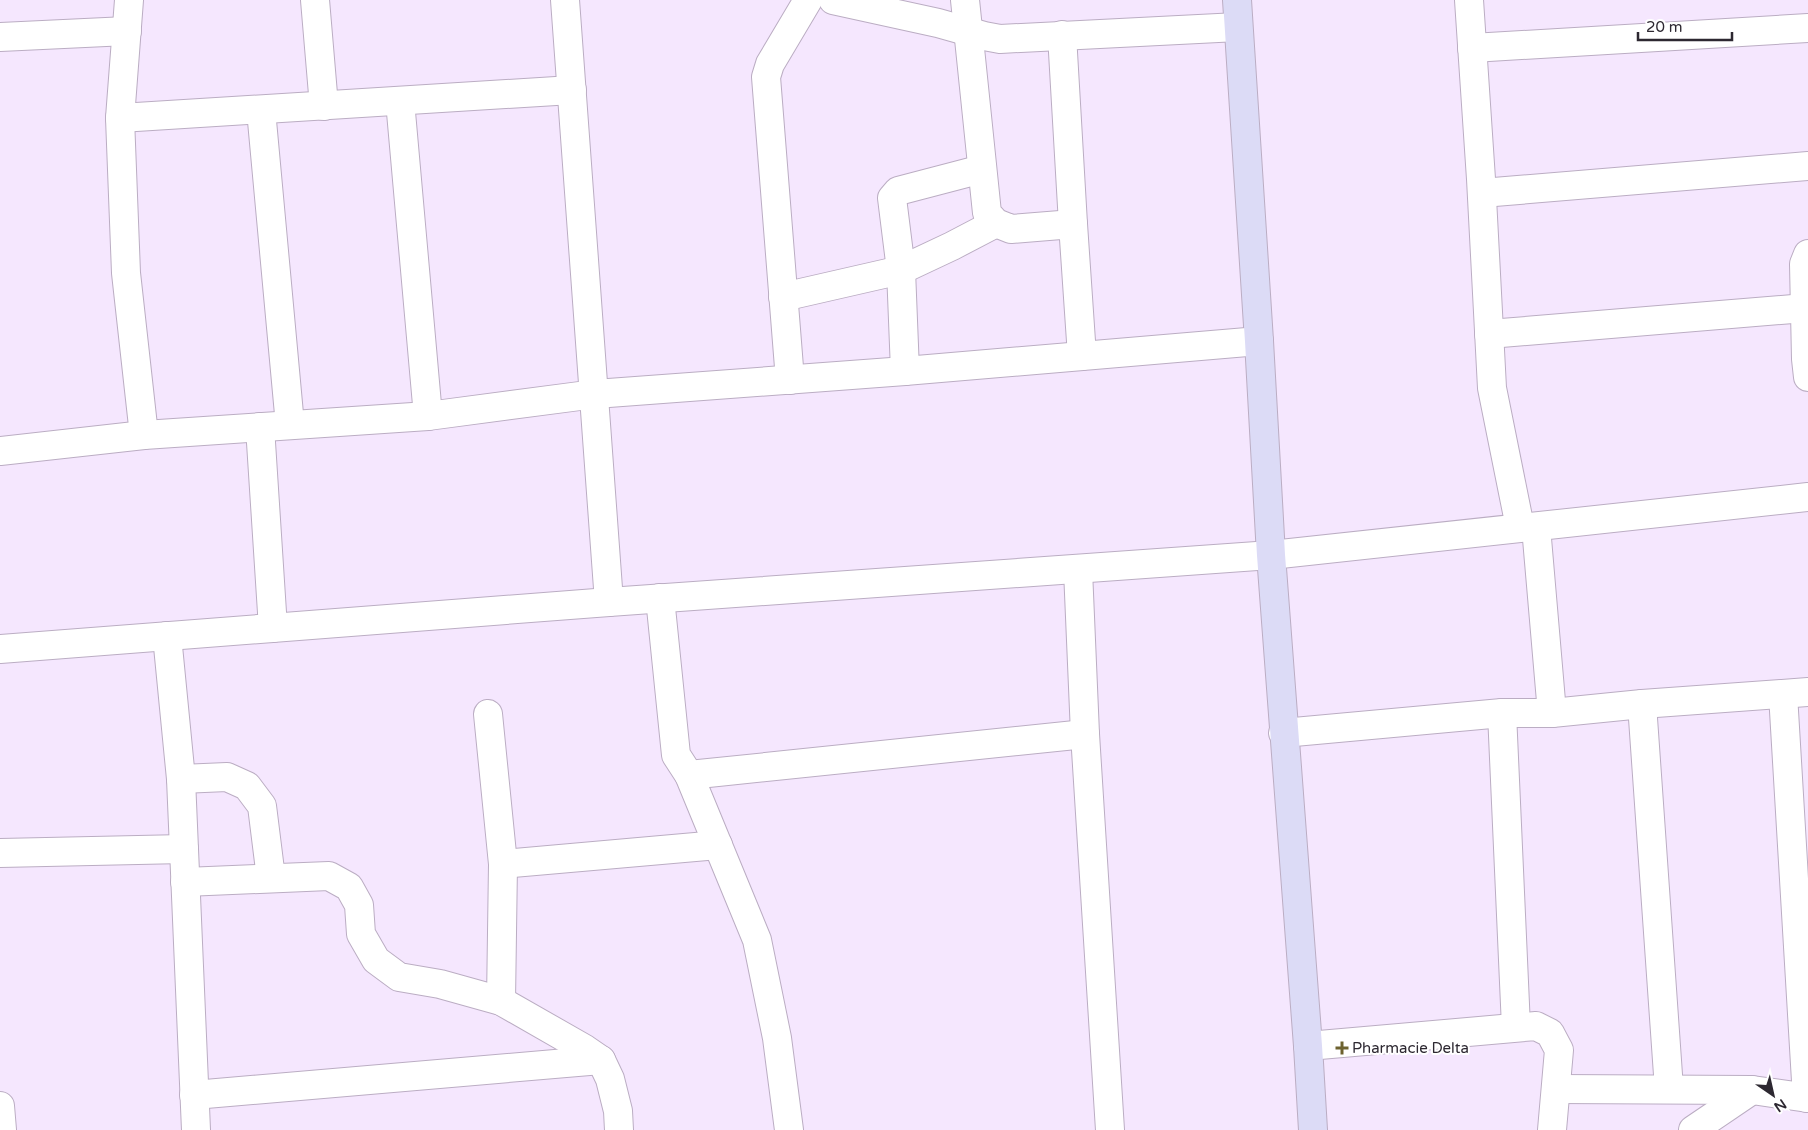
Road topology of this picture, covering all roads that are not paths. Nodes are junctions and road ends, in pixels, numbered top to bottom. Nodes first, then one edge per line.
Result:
1 (129, 0) edge
2 (315, 0) edge
3 (565, 0) edge
4 (808, 0) edge
5 (833, 0) edge
6 (965, 0) edge
7 (1237, 0) edge
8 (1468, 0) edge
9 (1238, 27) junction
10 (1808, 28) edge
11 (127, 31) junction
12 (969, 32) junction
13 (1062, 35) junction
14 (0, 37) edge
15 (1472, 48) junction
16 (572, 90) junction
17 (400, 101) junction
18 (324, 106) junction
19 (261, 110) junction
20 (120, 118) junction
21 (1808, 166) edge
22 (982, 170) junction
23 (1482, 194) junction
24 (996, 223) junction
25 (1074, 224) junction
26 (1808, 254) edge
27 (901, 270) junction
28 (783, 297) junction
29 (1805, 308) junction
30 (1489, 334) junction
31 (1259, 341) junction
32 (1082, 356) junction
33 (905, 371) junction
34 (1808, 377) edge
35 (790, 380) junction
36 (595, 394) junction
37 (428, 416) junction
38 (290, 425) junction
39 (260, 427) junction
40 (144, 435) junction
41 (0, 451) edge
42 (1808, 497) edge
43 (1528, 527) junction
44 (1271, 555) junction
45 (1078, 570) junction
46 (660, 598) junction
47 (609, 602) junction
48 (273, 628) junction
49 (167, 636) junction
50 (0, 649) edge
51 (1795, 693) edge
52 (1642, 704) junction
53 (1502, 713) junction
54 (1552, 713) junction
55 (488, 714) dead end
56 (1085, 734) junction
57 (1283, 734) junction
58 (689, 775) junction
59 (181, 780) junction
60 (718, 845) junction
61 (184, 849) junction
62 (0, 853) edge
63 (503, 864) junction
64 (272, 878) junction
65 (185, 882) junction
66 (501, 1001) junction
67 (1516, 1027) junction
68 (1308, 1046) junction
69 (601, 1060) junction
70 (1556, 1089) junction
71 (1669, 1089) junction
72 (1752, 1090) junction
73 (194, 1095) junction
74 (1807, 1098) edge
75 (0, 1106) edge
76 (2, 1130) edge
77 (196, 1130) edge
78 (619, 1130) edge
79 (788, 1130) edge
80 (1110, 1130) edge
81 (1313, 1130) edge
82 (1552, 1130) edge
83 (1693, 1130) edge

1 - 11 street
2 - 18 street
3 - 16 street
4 - 28 street
5 - 12 street
6 - 12 street
7 - 9 main road
8 - 15 street
9 - 13 street
9 - 31 main road
10 - 15 street
11 - 14 street
11 - 20 street
12 - 13 street
12 - 22 street
13 - 25 street
15 - 23 street
16 - 17 street
16 - 36 street
17 - 18 street
17 - 37 street
18 - 19 street
19 - 20 street
19 - 38 street
20 - 40 street
21 - 23 street
22 - 24 street
22 - 27 street
23 - 30 street
24 - 25 street
24 - 27 street
25 - 32 street
26 - 29 street
27 - 28 street
27 - 33 street
28 - 35 street
29 - 30 street
29 - 34 street
30 - 43 street
31 - 32 street
31 - 44 main road
32 - 33 street
33 - 35 street
35 - 36 street
36 - 37 street
36 - 47 street
37 - 38 street
38 - 39 street
39 - 40 street
39 - 48 street
40 - 41 street
42 - 43 street
43 - 44 street
43 - 54 street
44 - 45 street
44 - 57 main road
45 - 46 street
45 - 56 street
46 - 47 street
46 - 58 street
47 - 48 street
48 - 49 street
49 - 50 street
49 - 59 street
51 - 52 street
51 - 74 street
52 - 54 street
52 - 71 street
53 - 54 street
53 - 57 street
53 - 67 street
55 - 63 street
56 - 58 street
56 - 80 street
57 - 68 main road
58 - 60 street
59 - 61 street
59 - 64 street
60 - 63 street
60 - 79 street
61 - 62 street
61 - 65 street
63 - 66 street
64 - 65 street
64 - 66 street
65 - 73 street
66 - 69 street
67 - 68 street
67 - 70 street
68 - 81 main road
69 - 73 street
69 - 78 street
70 - 71 street
70 - 82 street
71 - 72 street
72 - 74 street
72 - 83 street
73 - 77 street
75 - 76 street

